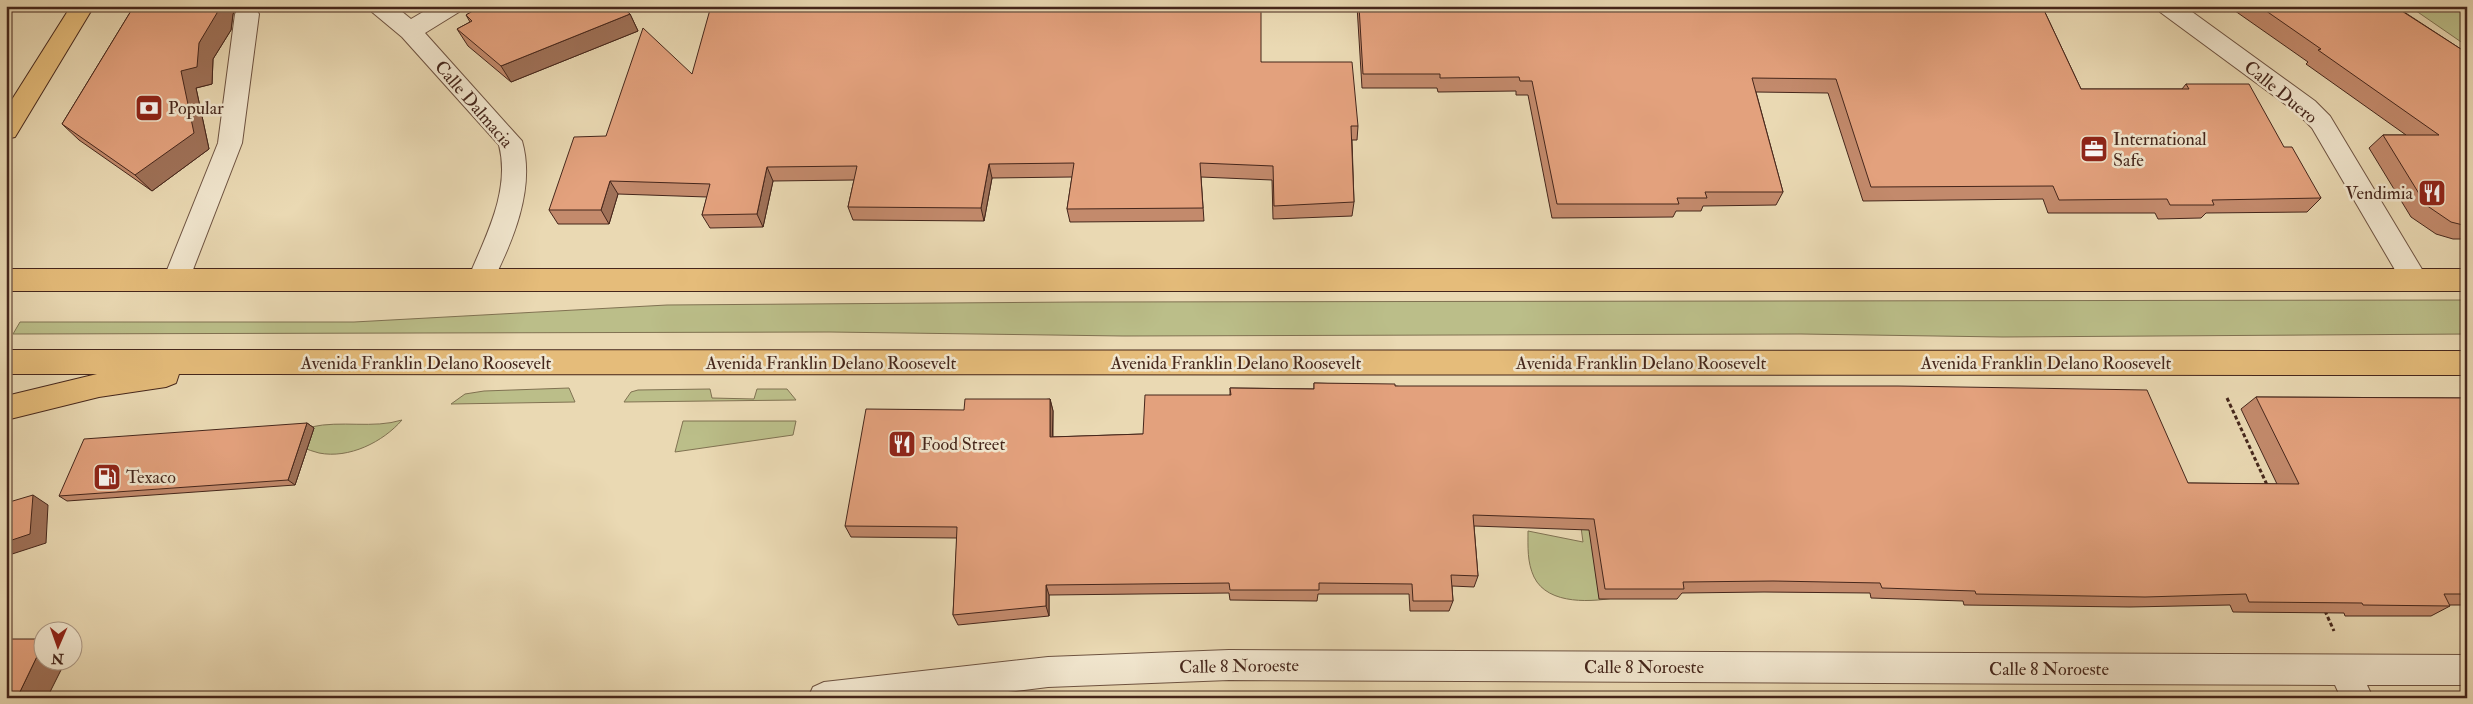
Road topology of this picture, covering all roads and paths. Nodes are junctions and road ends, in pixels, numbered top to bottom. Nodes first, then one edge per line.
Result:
1 (83, 6) edge
2 (380, 6) edge
3 (451, 6) edge
4 (2168, 6) edge
5 (247, 14) dead end
6 (410, 31) junction
7 (6, 130) edge
8 (481, 279) junction
9 (2414, 279) junction
10 (6, 280) edge
11 (176, 280) junction
12 (2467, 280) edge
13 (6, 362) edge
14 (246, 362) junction
15 (2467, 362) edge
16 (2225, 394) dead end
17 (6, 408) edge
18 (2270, 492) edge
19 (2324, 609) edge
20 (2336, 636) dead end
21 (2344, 670) junction
22 (2467, 670) edge
23 (824, 698) edge
24 (2357, 698) edge

1 - 7 main road
2 - 6 street, Calle Dalmacia
3 - 6 street
4 - 9 street, Calle Duero
5 - 11 street
6 - 8 street, Calle Dalmacia
8 - 9 main road
8 - 11 main road
9 - 12 main road
10 - 11 main road
13 - 14 main road, Avenida Franklin Delano Roosevelt
14 - 15 main road, Avenida Franklin Delano Roosevelt
14 - 17 main road
16 - 18 path
19 - 20 path
21 - 22 street, Calle 8 Noroeste
21 - 23 street, Calle 8 Noroeste
21 - 24 street

